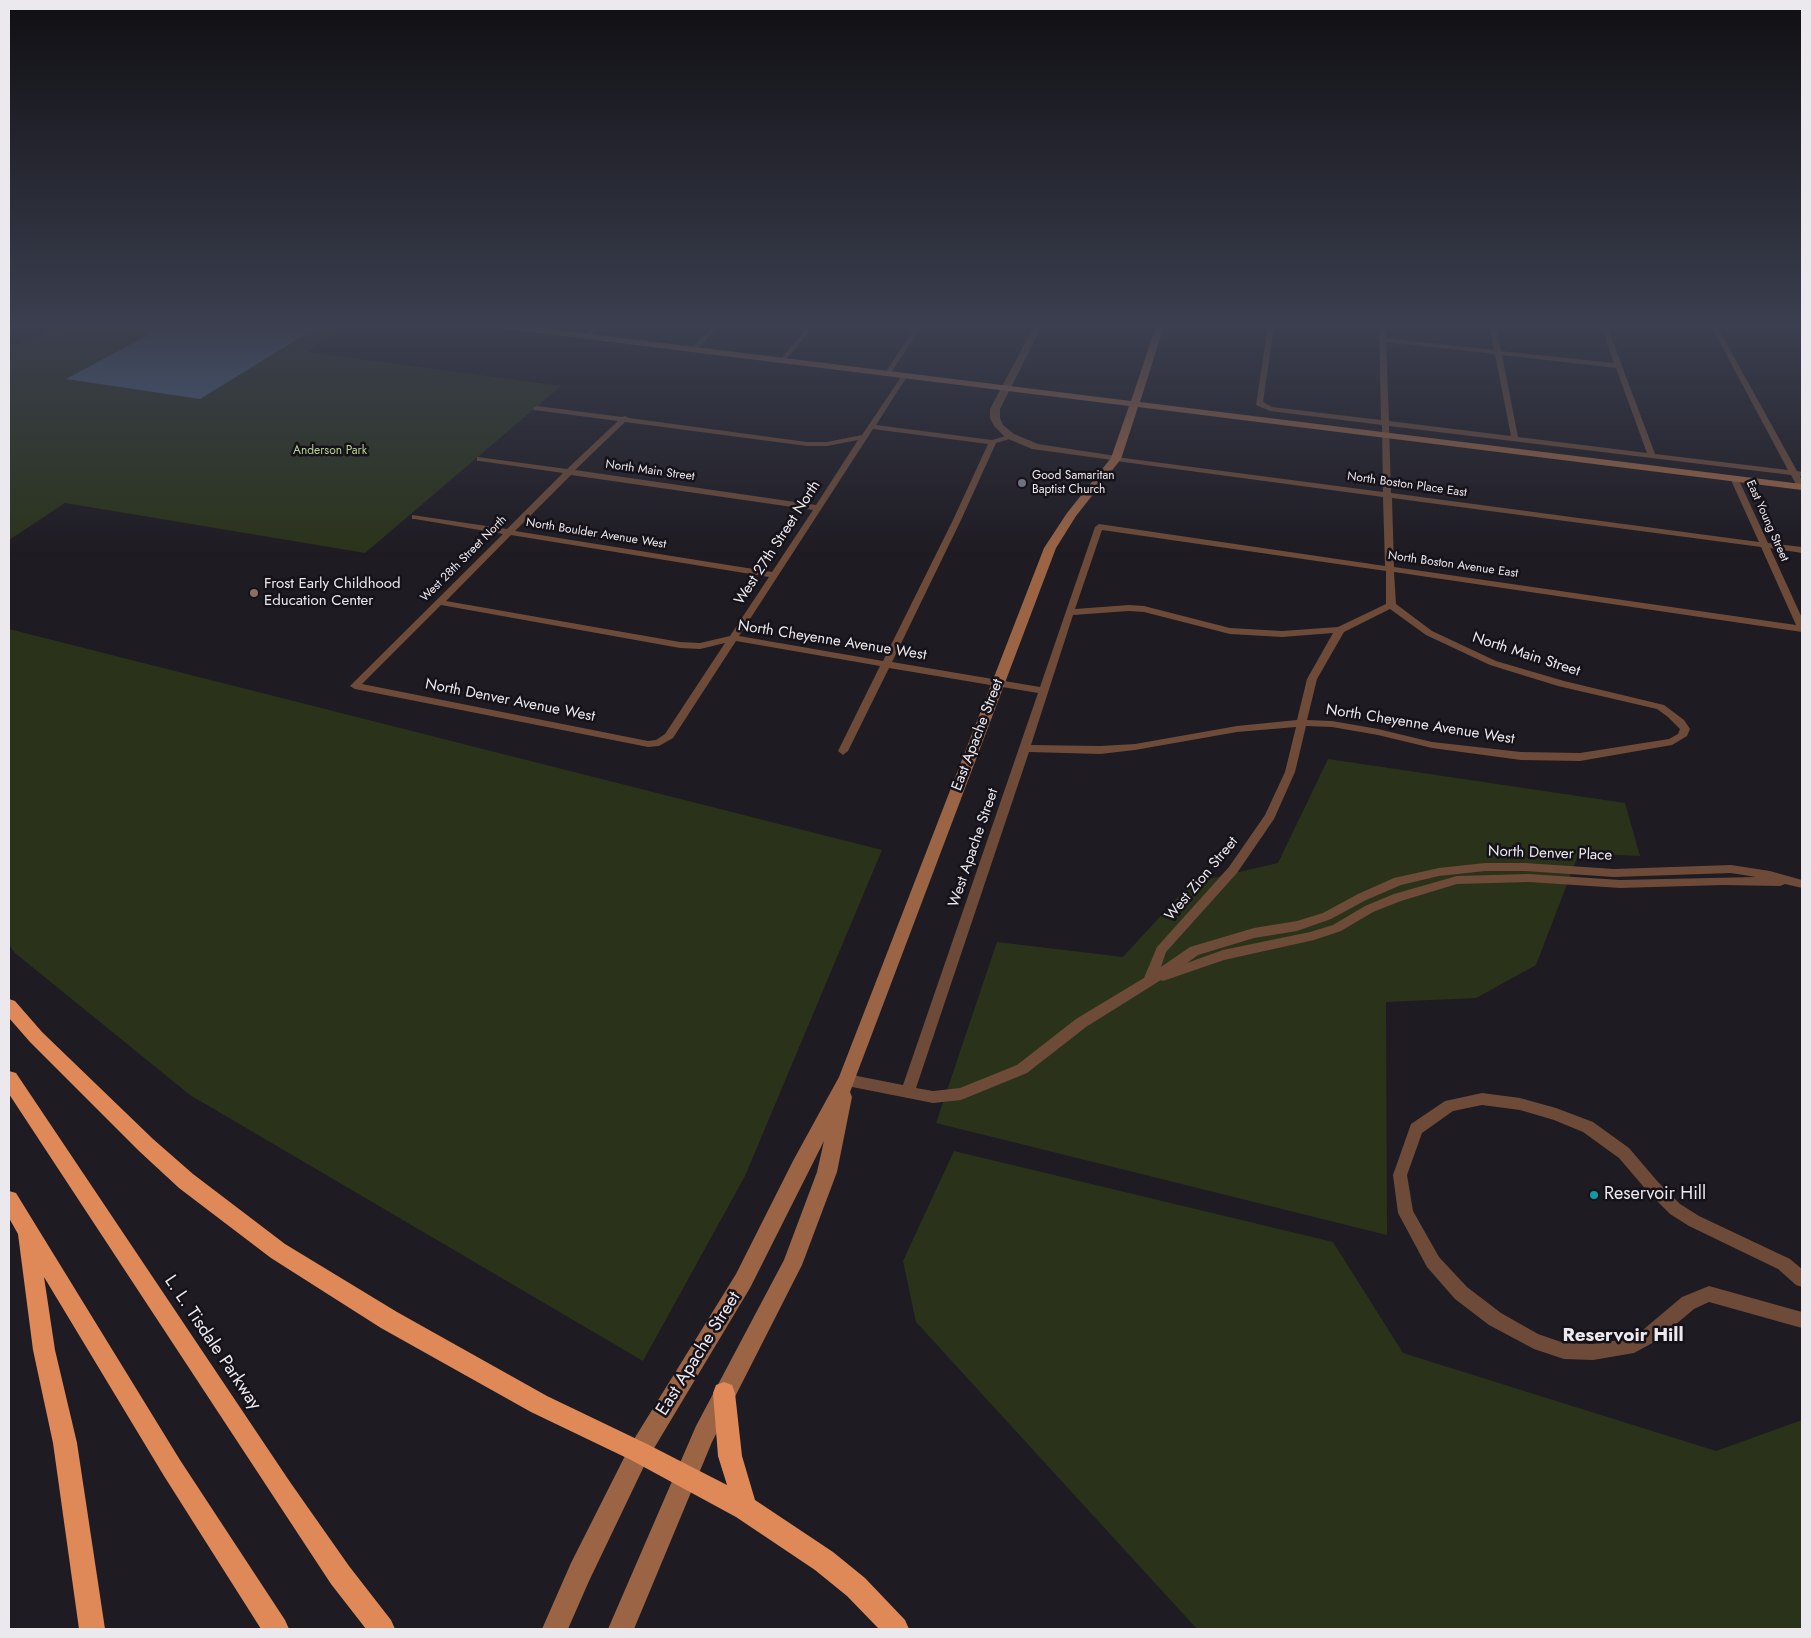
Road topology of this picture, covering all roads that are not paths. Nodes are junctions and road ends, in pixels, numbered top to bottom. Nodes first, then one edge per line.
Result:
1 (888, 402) edge
2 (998, 402) edge
3 (1122, 402) edge
4 (1259, 402) edge
5 (1384, 402) edge
6 (1508, 402) edge
7 (1632, 402) edge
8 (1758, 402) edge
9 (1134, 404) junction
10 (537, 408) dead end
11 (625, 418) junction
12 (1385, 423) junction
13 (872, 427) junction
14 (1385, 435) junction
15 (1010, 436) junction
16 (865, 437) junction
17 (1515, 439) junction
18 (994, 442) junction
19 (1652, 456) junction
20 (1116, 458) junction
21 (480, 459) dead end
22 (569, 472) junction
23 (1798, 473) edge
24 (1734, 478) junction
25 (1802, 486) edge
26 (1388, 495) junction
27 (817, 508) junction
28 (415, 517) dead end
29 (508, 532) junction
30 (1764, 545) junction
31 (1802, 550) edge
32 (1389, 568) junction
33 (773, 575) junction
34 (438, 602) junction
35 (1390, 606) junction
36 (1068, 612) junction
37 (1802, 628) edge
38 (1340, 630) junction
39 (733, 638) junction
40 (885, 664) junction
41 (998, 684) junction
42 (355, 686) joint
43 (1044, 691) junction
44 (1301, 723) junction
45 (1685, 729) joint
46 (659, 743) joint
47 (1025, 748) junction
48 (843, 751) dead end
49 (1802, 884) edge
50 (1150, 980) junction
51 (9, 1006) edge
52 (9, 1079) edge
53 (847, 1080) junction
54 (908, 1092) junction
55 (9, 1200) edge
56 (26, 1229) junction
57 (1802, 1279) edge
58 (1802, 1320) edge
59 (724, 1393) junction
60 (639, 1452) junction
61 (686, 1476) junction
62 (745, 1508) junction
63 (92, 1629) edge
64 (276, 1629) edge
65 (382, 1629) edge
66 (555, 1629) edge
67 (621, 1629) edge
68 (896, 1629) edge

1 - 13 street, West 27th Street North
2 - 15 street
3 - 9 main road
4 - 12 street
5 - 12 street
6 - 17 street
7 - 19 street
8 - 23 street
9 - 14 main road
9 - 20 main road, East Apache Street
10 - 11 street
11 - 16 street
11 - 22 street, West 28th Street North
12 - 14 street
12 - 17 street
13 - 16 street, West 27th Street North
13 - 18 street
14 - 24 main road
14 - 26 street
15 - 18 street
15 - 20 street, North Boston Place East
16 - 27 street, West 27th Street North
17 - 19 street
18 - 40 street
19 - 23 street
20 - 26 street, North Boston Place East
20 - 41 main road, East Apache Street
21 - 22 street, North Main Street
22 - 27 street, North Main Street
22 - 29 street, West 28th Street North
23 - 25 street
24 - 25 main road
24 - 30 street, East Young Street
26 - 30 street, North Boston Place East
26 - 32 street
27 - 33 street, West 27th Street North
28 - 29 street, North Boulder Avenue West
29 - 33 street, North Boulder Avenue West
29 - 34 street, West 28th Street North
30 - 31 street, North Boston Place East
30 - 37 street, East Young Street
32 - 35 street
32 - 36 street, North Boston Avenue East
32 - 37 street, North Boston Avenue East
33 - 39 street, West 27th Street North
34 - 39 street, North Cheyenne Avenue West
34 - 42 street, West 28th Street North
35 - 38 street
35 - 45 street, North Main Street
36 - 38 street
36 - 43 street, West Apache Street
38 - 44 street, West Zion Street
39 - 40 street, North Cheyenne Avenue West
39 - 46 street, West 27th Street North
40 - 41 street, North Cheyenne Avenue West
40 - 48 street
41 - 43 street, North Cheyenne Avenue West
41 - 53 main road, East Apache Street
42 - 46 street, North Denver Avenue West
43 - 47 street, West Apache Street
44 - 45 street, North Cheyenne Avenue West
44 - 47 street, North Cheyenne Avenue West
44 - 50 street, West Zion Street
47 - 54 street, West Apache Street
49 - 50 street, North Denver Place
50 - 54 street, North Denver Place
51 - 60 highway
52 - 65 highway, L. L. Tisdale Parkway
53 - 54 street, North Denver Place
53 - 59 main road, East Apache Street
53 - 60 main road, East Apache Street
55 - 56 highway
56 - 63 highway
56 - 64 highway
57 - 58 street
59 - 61 main road, East Apache Street
59 - 62 highway
60 - 61 highway
60 - 66 main road, East Apache Street
61 - 62 highway
61 - 67 main road, East Apache Street
62 - 68 highway

